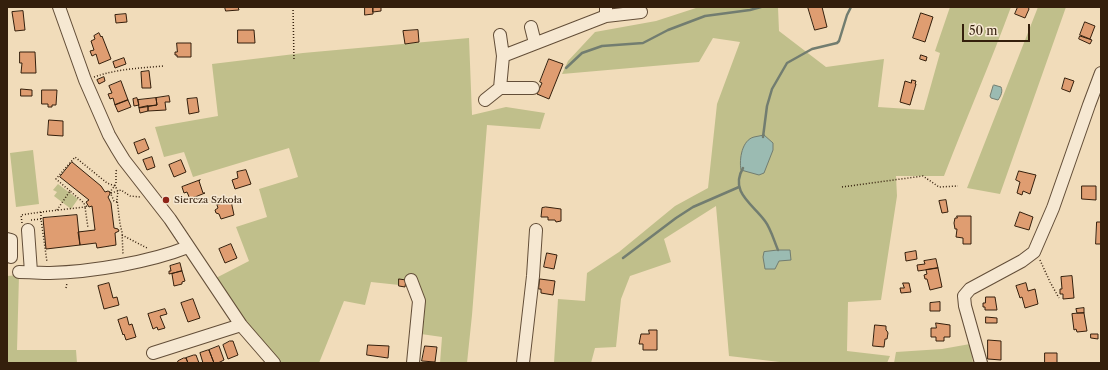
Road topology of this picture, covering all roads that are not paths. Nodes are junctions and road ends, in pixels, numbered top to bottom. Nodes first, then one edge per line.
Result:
1 (59, 7) edge
2 (606, 12) edge
3 (641, 12) dead end
4 (531, 27) dead end
5 (500, 35) dead end
6 (535, 44) junction
7 (503, 56) junction
8 (1101, 73) edge
9 (500, 88) junction
10 (533, 88) dead end
11 (485, 100) dead end
12 (28, 230) dead end
13 (536, 230) dead end
14 (7, 239) edge
15 (188, 247) junction
16 (11, 257) dead end
17 (17, 272) edge
18 (411, 280) dead end
19 (241, 325) junction
20 (153, 353) dead end
21 (274, 363) edge
22 (413, 363) edge
23 (523, 363) edge
24 (980, 363) edge

1 - 15 street
2 - 3 street
2 - 6 street
4 - 6 street
5 - 7 street
6 - 7 street
7 - 9 street
8 - 24 street
9 - 10 street
9 - 11 street
12 - 17 street
13 - 23 street
14 - 16 street
15 - 17 street
15 - 19 street
18 - 22 street
19 - 20 street
19 - 21 street

